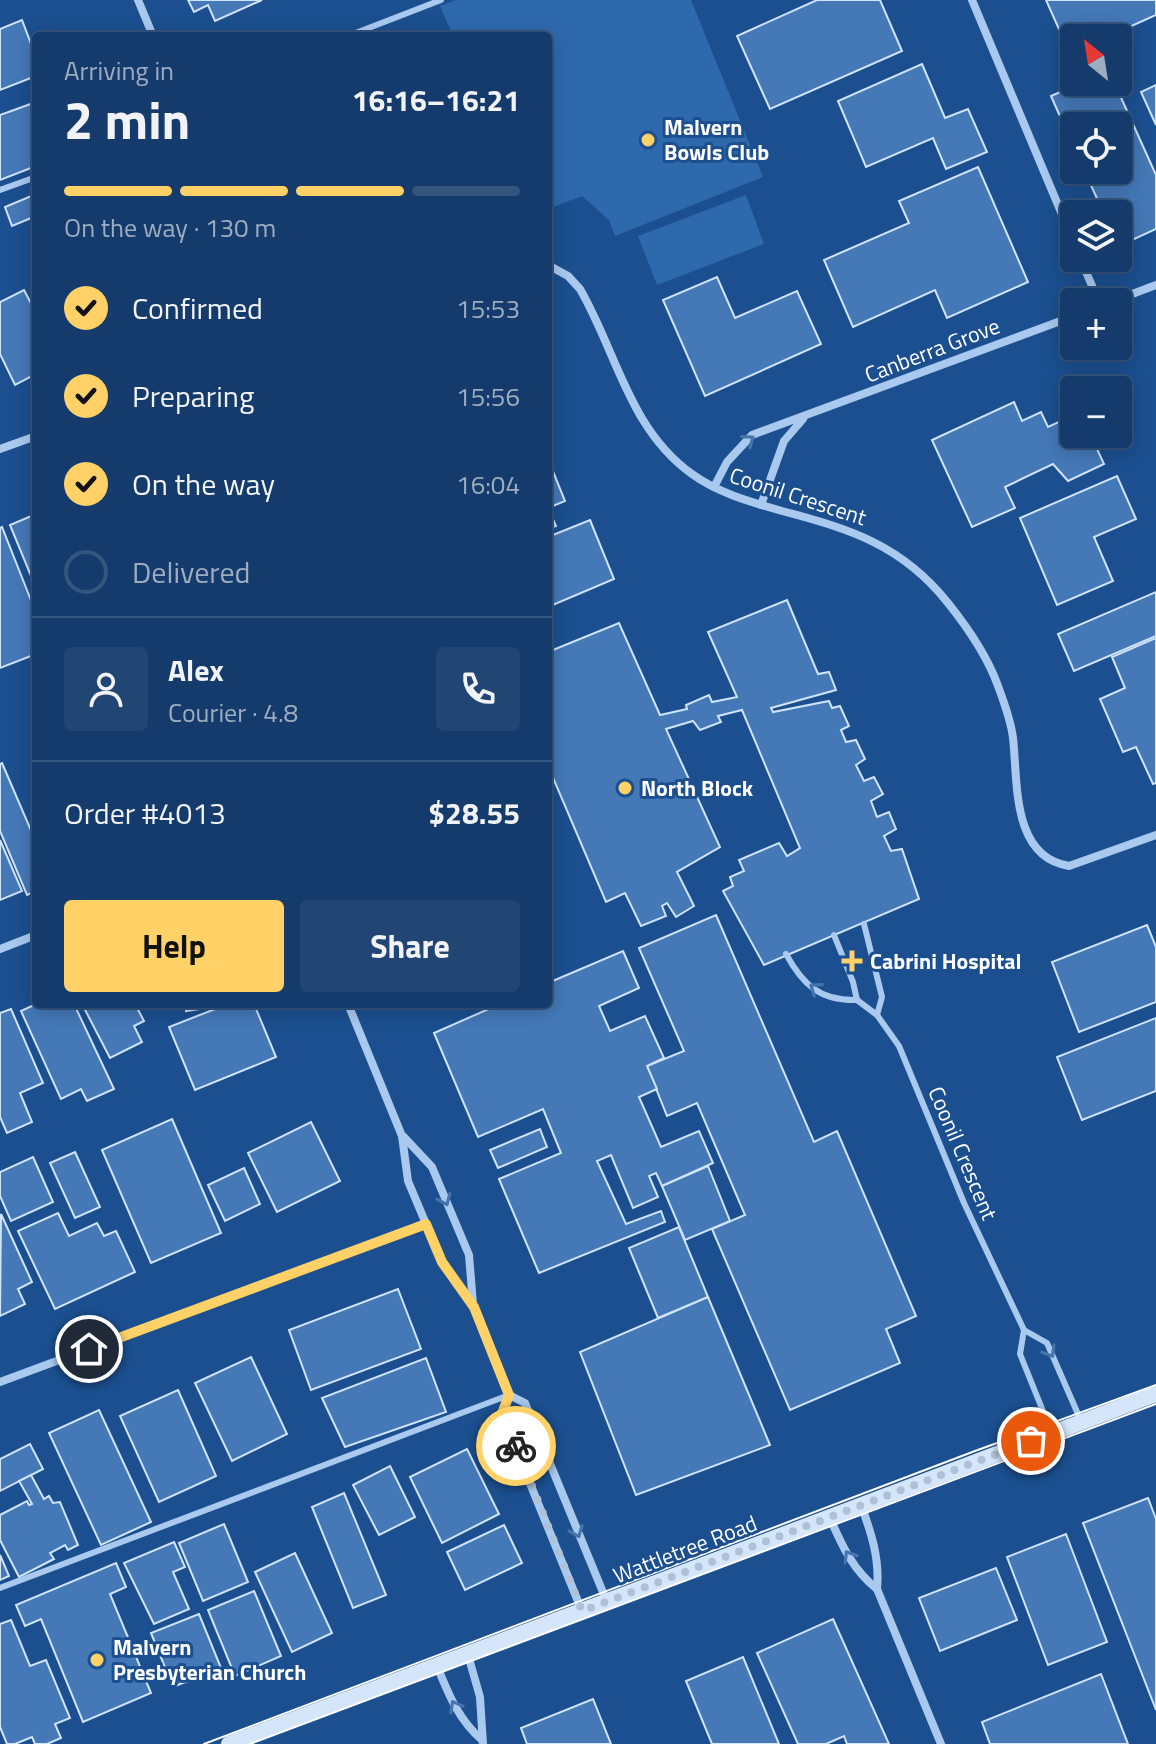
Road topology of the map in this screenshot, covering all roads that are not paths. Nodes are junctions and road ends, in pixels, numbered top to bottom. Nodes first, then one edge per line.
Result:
1 (138, 0) edge
2 (441, 0) edge
3 (972, 0) edge
4 (151, 32) edge
5 (358, 32) edge
6 (32, 178) edge
7 (0, 190) edge
8 (1060, 210) edge
9 (552, 267) edge
10 (1156, 285) edge
11 (1132, 294) edge
12 (1060, 321) edge
13 (803, 418) junction
14 (32, 437) edge
15 (0, 449) edge
16 (714, 487) junction
17 (761, 505) junction
18 (1156, 835) edge
19 (864, 924) dead end
20 (834, 935) dead end
21 (32, 937) edge
22 (0, 949) edge
23 (786, 954) dead end
24 (857, 1000) junction
25 (350, 1008) edge
26 (877, 1015) junction
27 (402, 1136) junction
28 (426, 1224) junction
29 (474, 1307) junction
30 (1024, 1330) junction
31 (0, 1382) edge
32 (1156, 1394) edge
33 (509, 1395) junction
34 (1081, 1422) junction
35 (1052, 1433) junction
36 (861, 1505) junction
37 (829, 1517) junction
38 (0, 1588) edge
39 (877, 1589) junction
40 (607, 1602) junction
41 (582, 1611) junction
42 (468, 1655) junction
43 (437, 1666) junction
44 (482, 1742) edge
45 (939, 1743) edge
46 (229, 1744) edge

1 - 4 street
2 - 5 lane
3 - 8 street
6 - 7 lane
9 - 16 street, Coonil Crescent
10 - 11 street
12 - 13 street, Canberra Grove
16 -> 13 street, Canberra Grove
13 - 17 street
14 - 15 street
16 - 17 street, Coonil Crescent
17 - 18 street, Coonil Crescent
19 - 26 lane
20 - 24 lane
21 - 22 street
24 -> 23 lane
24 - 26 lane, Coonil Crescent
25 - 27 street
26 - 30 lane, Coonil Crescent
27 - 28 street
27 -> 29 street
28 - 29 street
28 - 31 street
29 - 33 street
30 -> 34 lane, Coonil Crescent
30 - 35 lane, Coonil Crescent
32 - 34 main road, Wattletree Road
33 - 38 lane
33 -> 40 street
33 - 41 street
34 - 35 main road, Wattletree Road
35 - 36 main road, Wattletree Road
36 - 37 main road, Wattletree Road
36 - 39 street
39 -> 37 street
37 - 40 main road, Wattletree Road
39 - 45 street
40 - 41 main road, Wattletree Road
41 - 42 main road, Wattletree Road
42 - 43 main road, Wattletree Road
42 - 44 street
44 -> 43 street
43 - 46 main road, Wattletree Road

